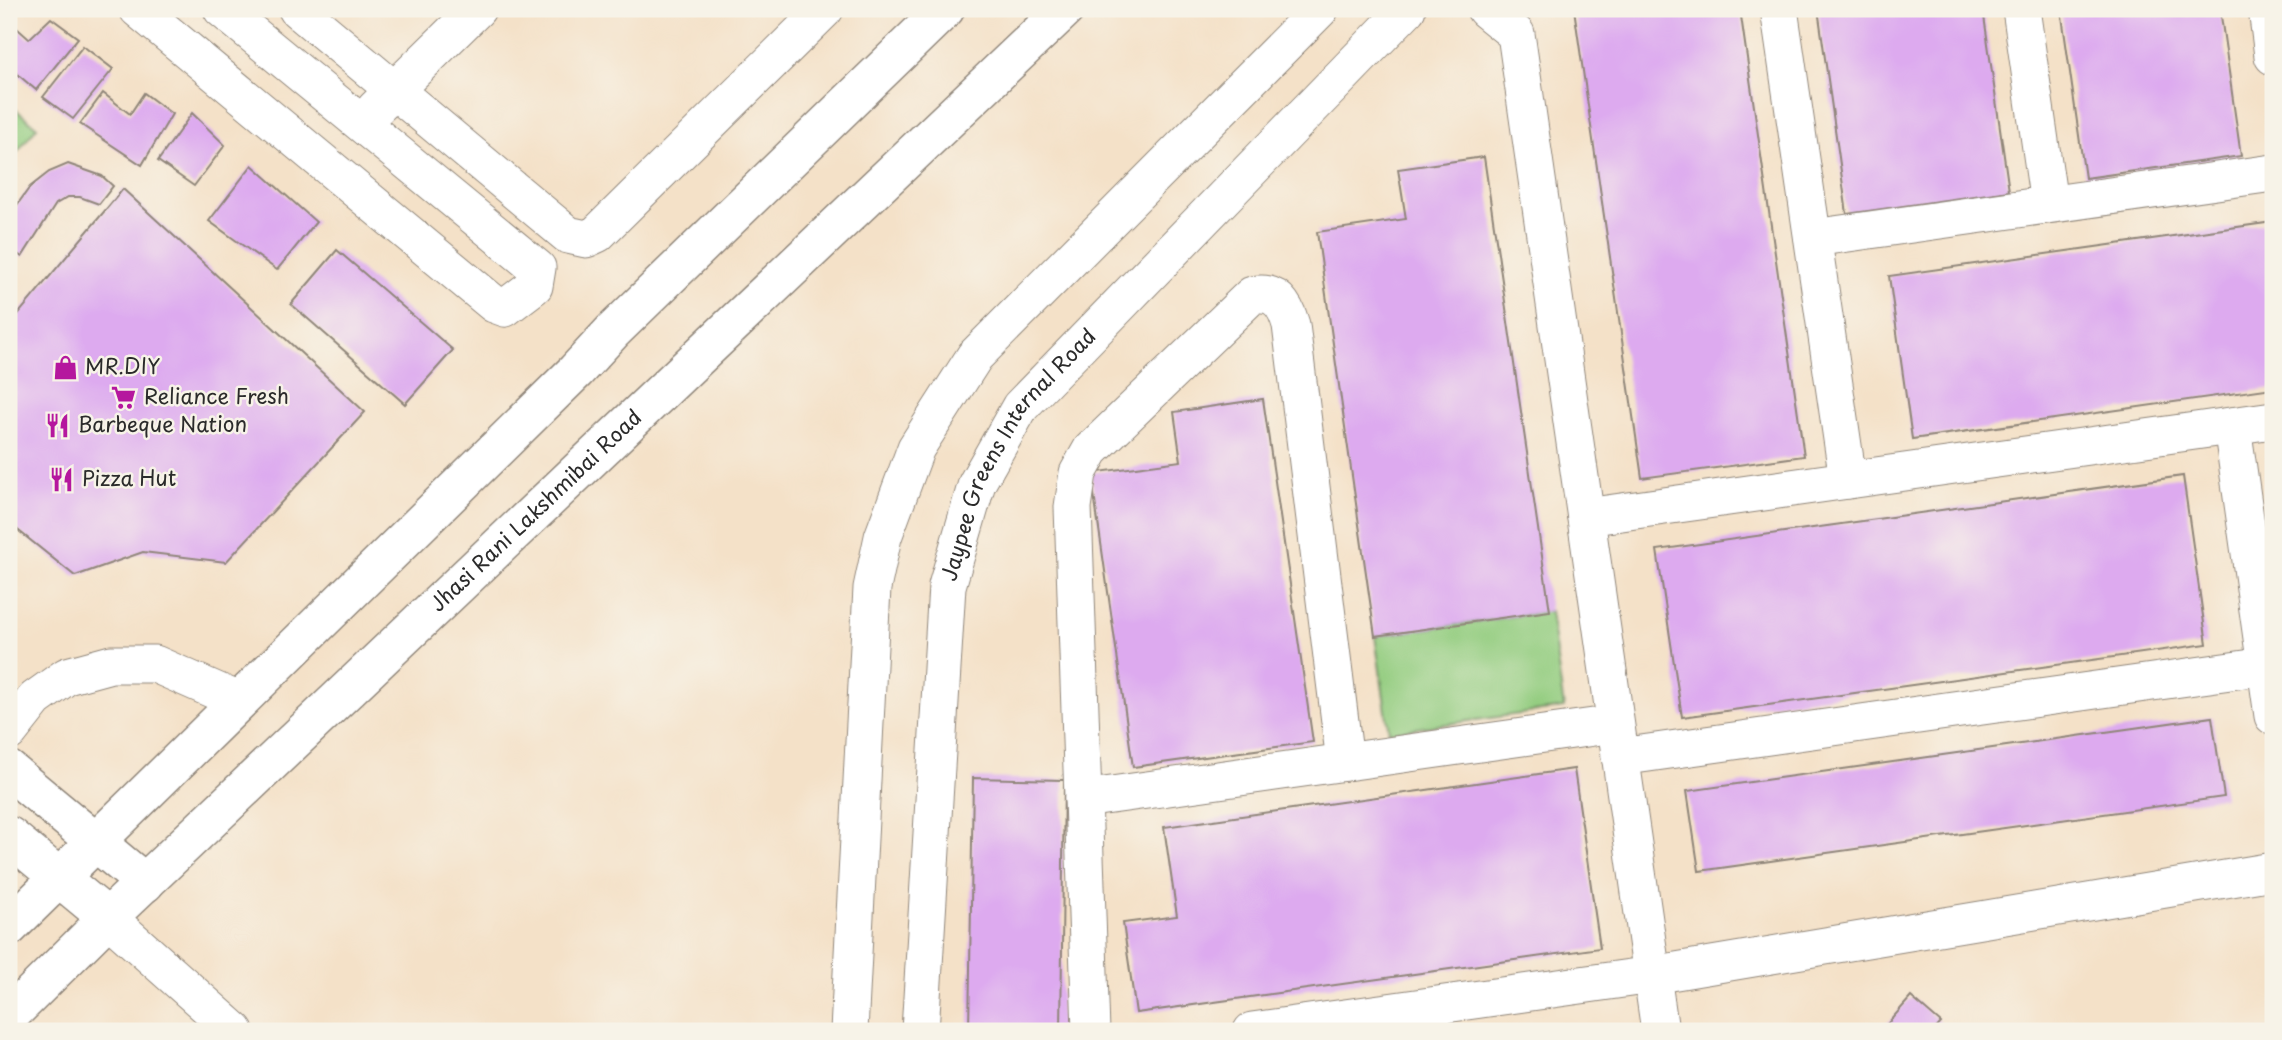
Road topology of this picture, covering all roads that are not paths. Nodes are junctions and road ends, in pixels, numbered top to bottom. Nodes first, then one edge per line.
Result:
1 (138, 9) edge
2 (222, 9) edge
3 (297, 9) edge
4 (477, 9) edge
5 (825, 9) edge
6 (945, 9) edge
7 (1065, 9) edge
8 (1320, 9) edge
9 (1407, 9) edge
10 (1485, 9) edge
11 (1779, 9) edge
12 (2021, 9) edge
13 (2267, 9) edge
14 (2273, 56) edge
15 (392, 91) junction
16 (361, 123) junction
17 (2273, 173) edge
18 (2049, 204) junction
19 (1813, 238) junction
20 (2273, 420) edge
21 (2232, 426) junction
22 (1848, 481) junction
23 (1586, 517) junction
24 (2266, 666) junction
25 (239, 701) junction
26 (2273, 716) edge
27 (9, 732) edge
28 (1618, 741) junction
29 (1345, 762) junction
30 (9, 770) edge
31 (1083, 799) junction
32 (9, 836) edge
33 (95, 842) junction
34 (2273, 871) edge
35 (59, 877) junction
36 (145, 883) junction
37 (108, 918) junction
38 (9, 927) edge
39 (1652, 975) junction
40 (9, 1016) edge
41 (235, 1031) edge
42 (849, 1031) edge
43 (920, 1031) edge
44 (1091, 1031) edge
45 (1252, 1031) edge
46 (1660, 1031) edge

1 - 16 street
2 - 16 street
3 - 15 street
4 - 15 street
5 - 15 street
6 - 25 main road
7 - 36 main road, Jhasi Rani Lakshmibai Road
8 - 42 street
9 - 43 street, Jaypee Greens Internal Road
10 - 23 street
11 - 19 street
12 - 18 street
13 - 14 street
15 - 16 street
17 - 18 street
18 - 19 street
19 - 22 street
20 - 21 street
21 - 22 street
21 - 24 street
22 - 23 street
23 - 28 street
24 - 26 street
24 - 28 street
25 - 27 street
25 - 33 main road
28 - 29 street
28 - 39 street
29 - 31 street
29 - 31 street
30 - 33 main road
31 - 44 street
32 - 35 main road
33 - 35 main road
33 - 36 main road
34 - 39 street
35 - 37 main road
35 - 38 main road
36 - 37 main road, Jhasi Rani Lakshmibai Road
37 - 40 main road, Jhasi Rani Lakshmibai Road
37 - 41 street
39 - 45 street
39 - 46 street

